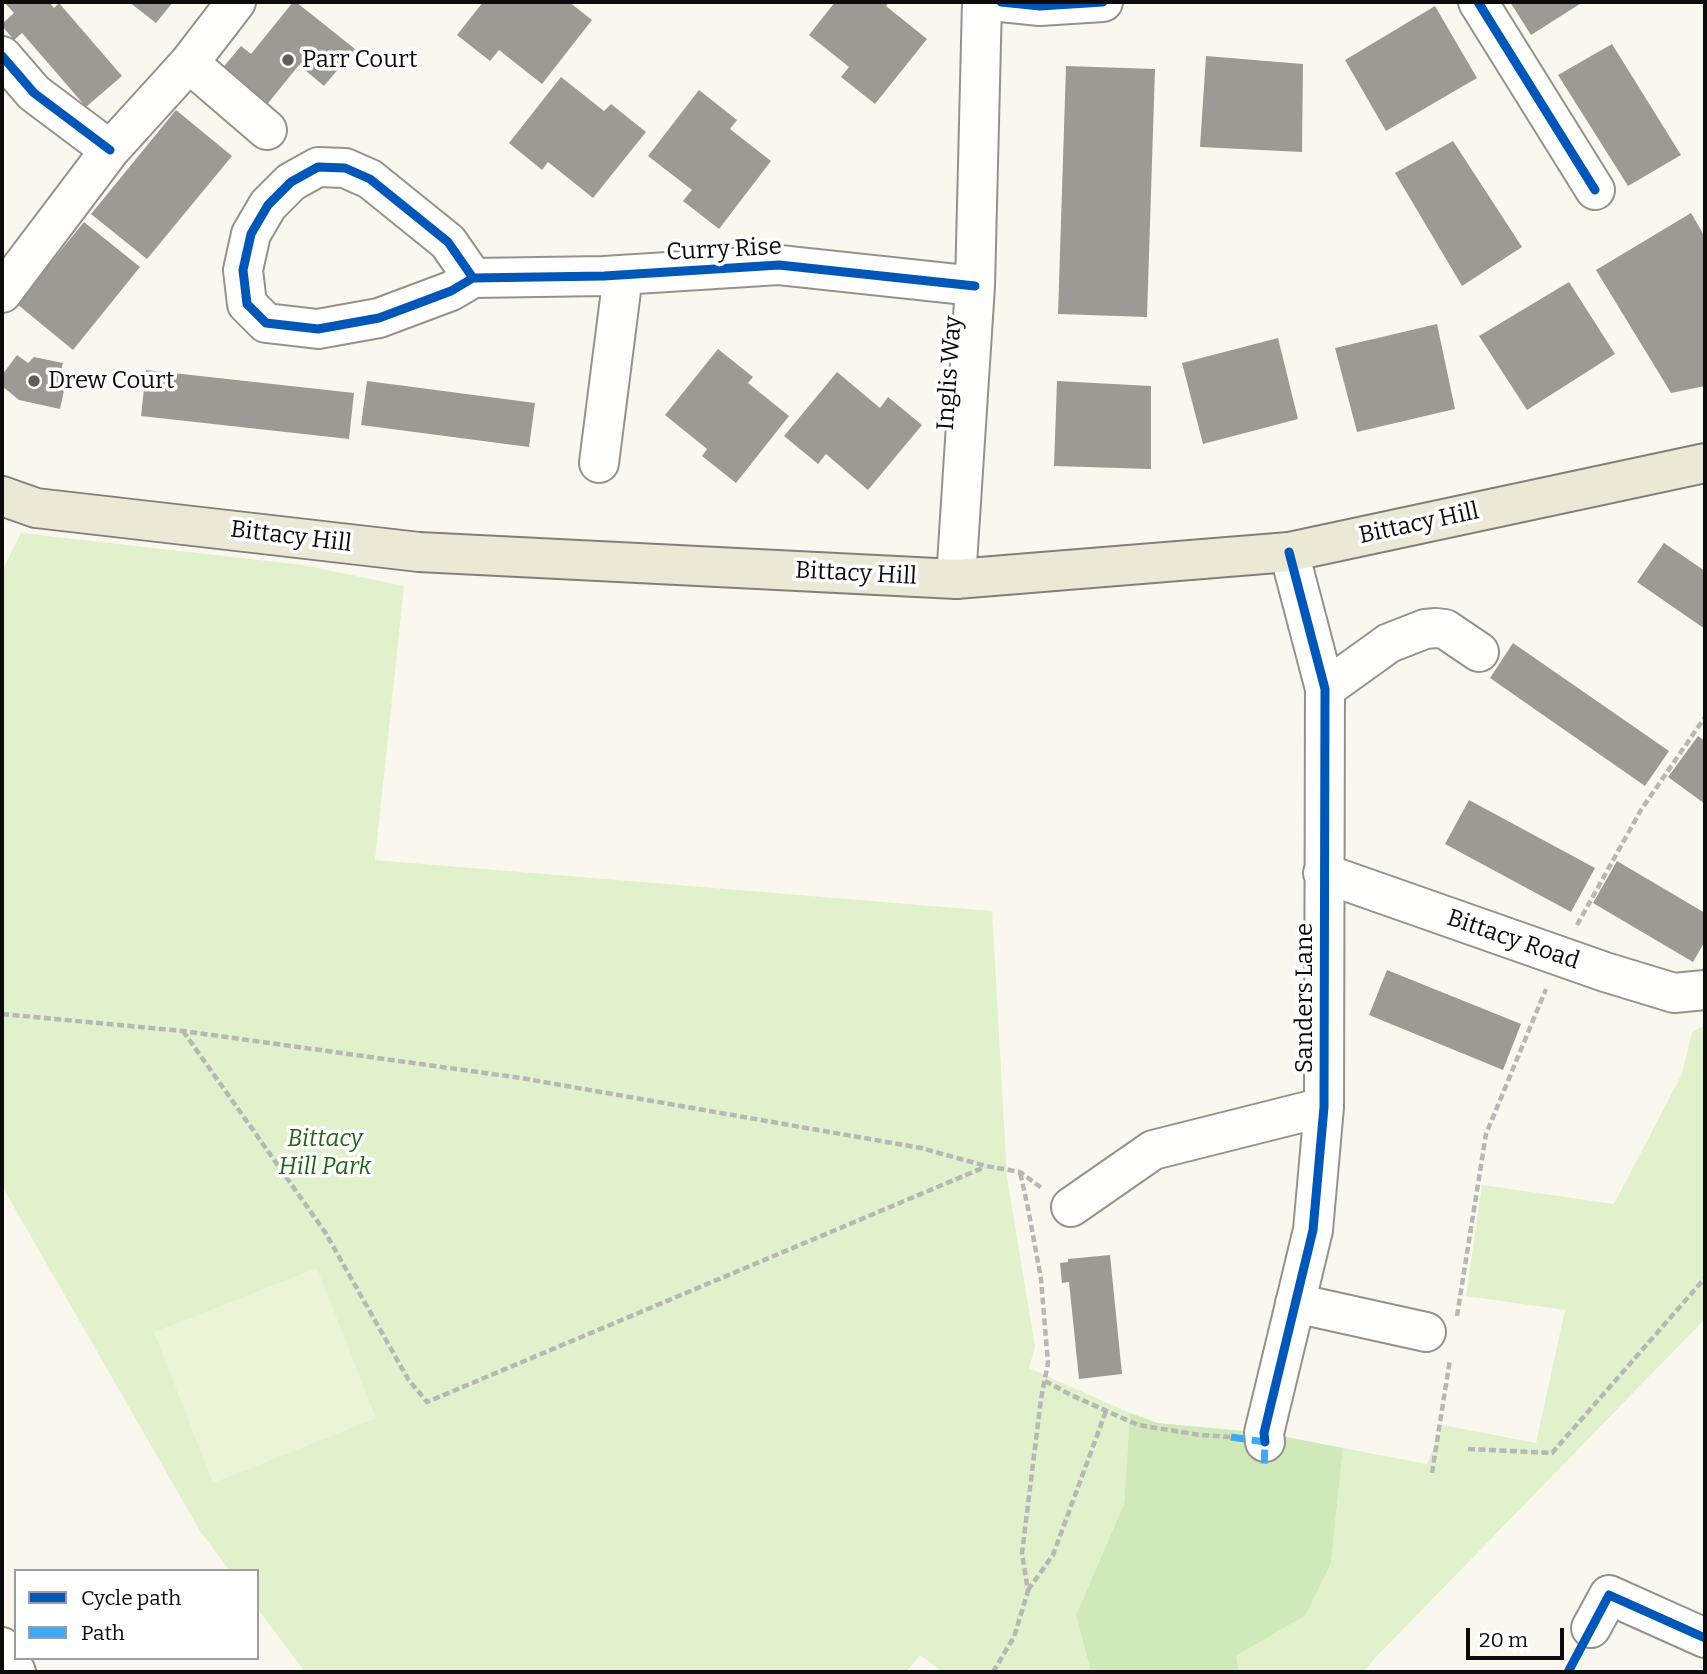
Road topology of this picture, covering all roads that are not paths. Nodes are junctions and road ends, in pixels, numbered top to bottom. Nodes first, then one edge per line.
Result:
1 (236, 2) edge
2 (982, 2) edge
3 (1001, 2) edge
4 (1102, 2) edge
5 (1478, 2) edge
6 (2, 56) edge
7 (189, 63) junction
8 (267, 130) dead end
9 (110, 150) junction
10 (1595, 190) dead end
11 (623, 275) junction
12 (473, 278) junction
13 (975, 286) junction
14 (2, 293) edge
15 (599, 463) dead end
16 (1705, 463) edge
17 (2, 496) edge
18 (1289, 552) junction
19 (956, 579) junction
20 (1479, 652) dead end
21 (1325, 690) junction
22 (1324, 873) junction
23 (1705, 990) edge
24 (1325, 1107) junction
25 (1071, 1207) road end
26 (1295, 1303) junction
27 (1445, 1336) road end
28 (1248, 1439) road end
29 (1591, 1628) dead end
30 (1705, 1638) edge
31 (2, 1647) edge
32 (16, 1672) edge

1 - 7 street
2 - 13 street, Inglis Way
3 - 4 street
5 - 10 street
6 - 9 street
7 - 8 street
7 - 9 street
9 - 14 street
11 - 12 street, Curry Rise
11 - 13 street, Curry Rise
11 - 15 street
12 - 12 street, Curry Rise
13 - 19 street, Inglis Way
16 - 18 main road, Bittacy Hill
17 - 19 main road, Bittacy Hill
18 - 19 main road, Bittacy Hill
18 - 21 street, Sanders Lane
20 - 21 street
21 - 22 street, Sanders Lane
22 - 23 street, Bittacy Road
22 - 24 street, Sanders Lane
24 - 25 street
24 - 26 street, Sanders Lane
26 - 27 street
26 - 28 street, Sanders Lane
29 - 30 street
31 - 32 street

